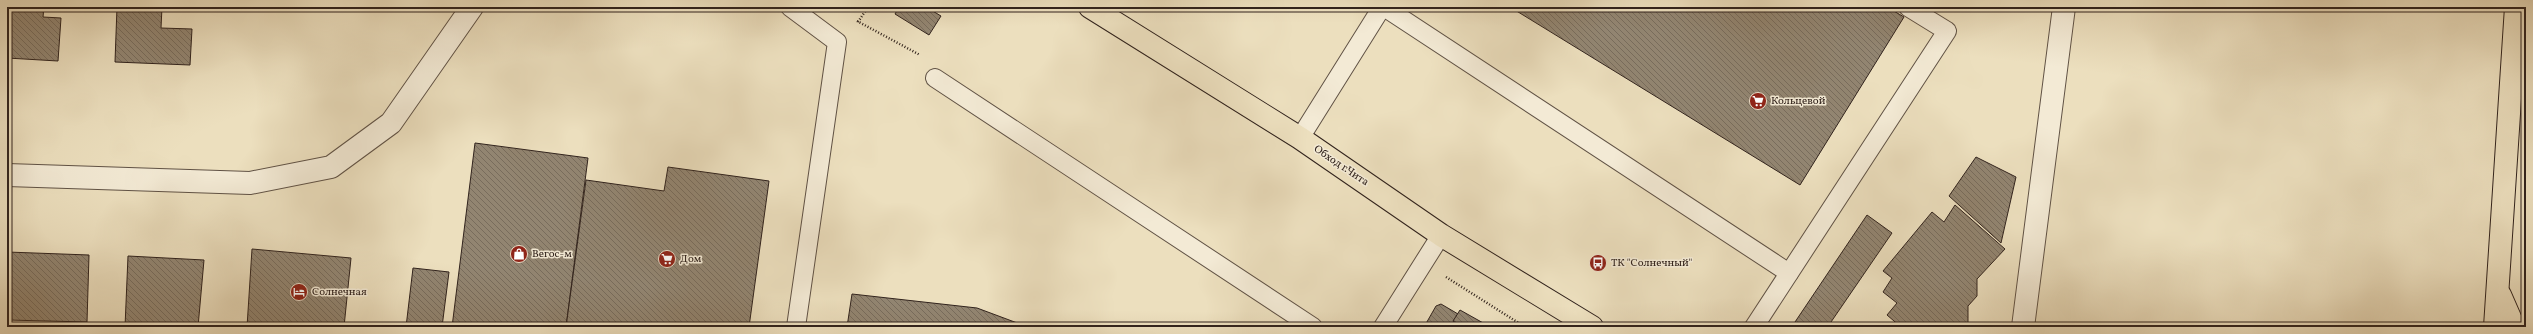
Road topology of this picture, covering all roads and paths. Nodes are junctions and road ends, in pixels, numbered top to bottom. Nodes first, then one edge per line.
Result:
1 (472, 7) edge
2 (790, 7) edge
3 (868, 7) edge
4 (1090, 7) edge
5 (1383, 7) edge
6 (1908, 7) edge
7 (2064, 7) edge
8 (2516, 7) edge
9 (922, 56) dead end
10 (935, 78) dead end
11 (1300, 138) junction
12 (7, 175) edge
13 (1441, 235) junction
14 (1424, 263) junction
15 (1789, 273) junction
16 (2498, 292) junction
17 (796, 327) edge
18 (1313, 327) edge
19 (1383, 327) edge
20 (1525, 327) edge
21 (1592, 327) edge
22 (1754, 327) edge
23 (2023, 327) edge
24 (2495, 327) edge
25 (2514, 327) edge

1 - 12 street
2 - 17 lane
3 - 9 path
4 - 11 main road, Обход г.Чита
5 - 11 lane
5 - 15 lane
6 - 15 lane
7 - 23 street
8 - 16 main road
10 - 18 lane
11 - 13 main road, Обход г.Чита
13 - 14 lane
13 - 21 main road, Обход г.Чита
14 - 19 lane
14 - 20 path
15 - 22 lane
16 - 24 main road
16 - 25 main road

